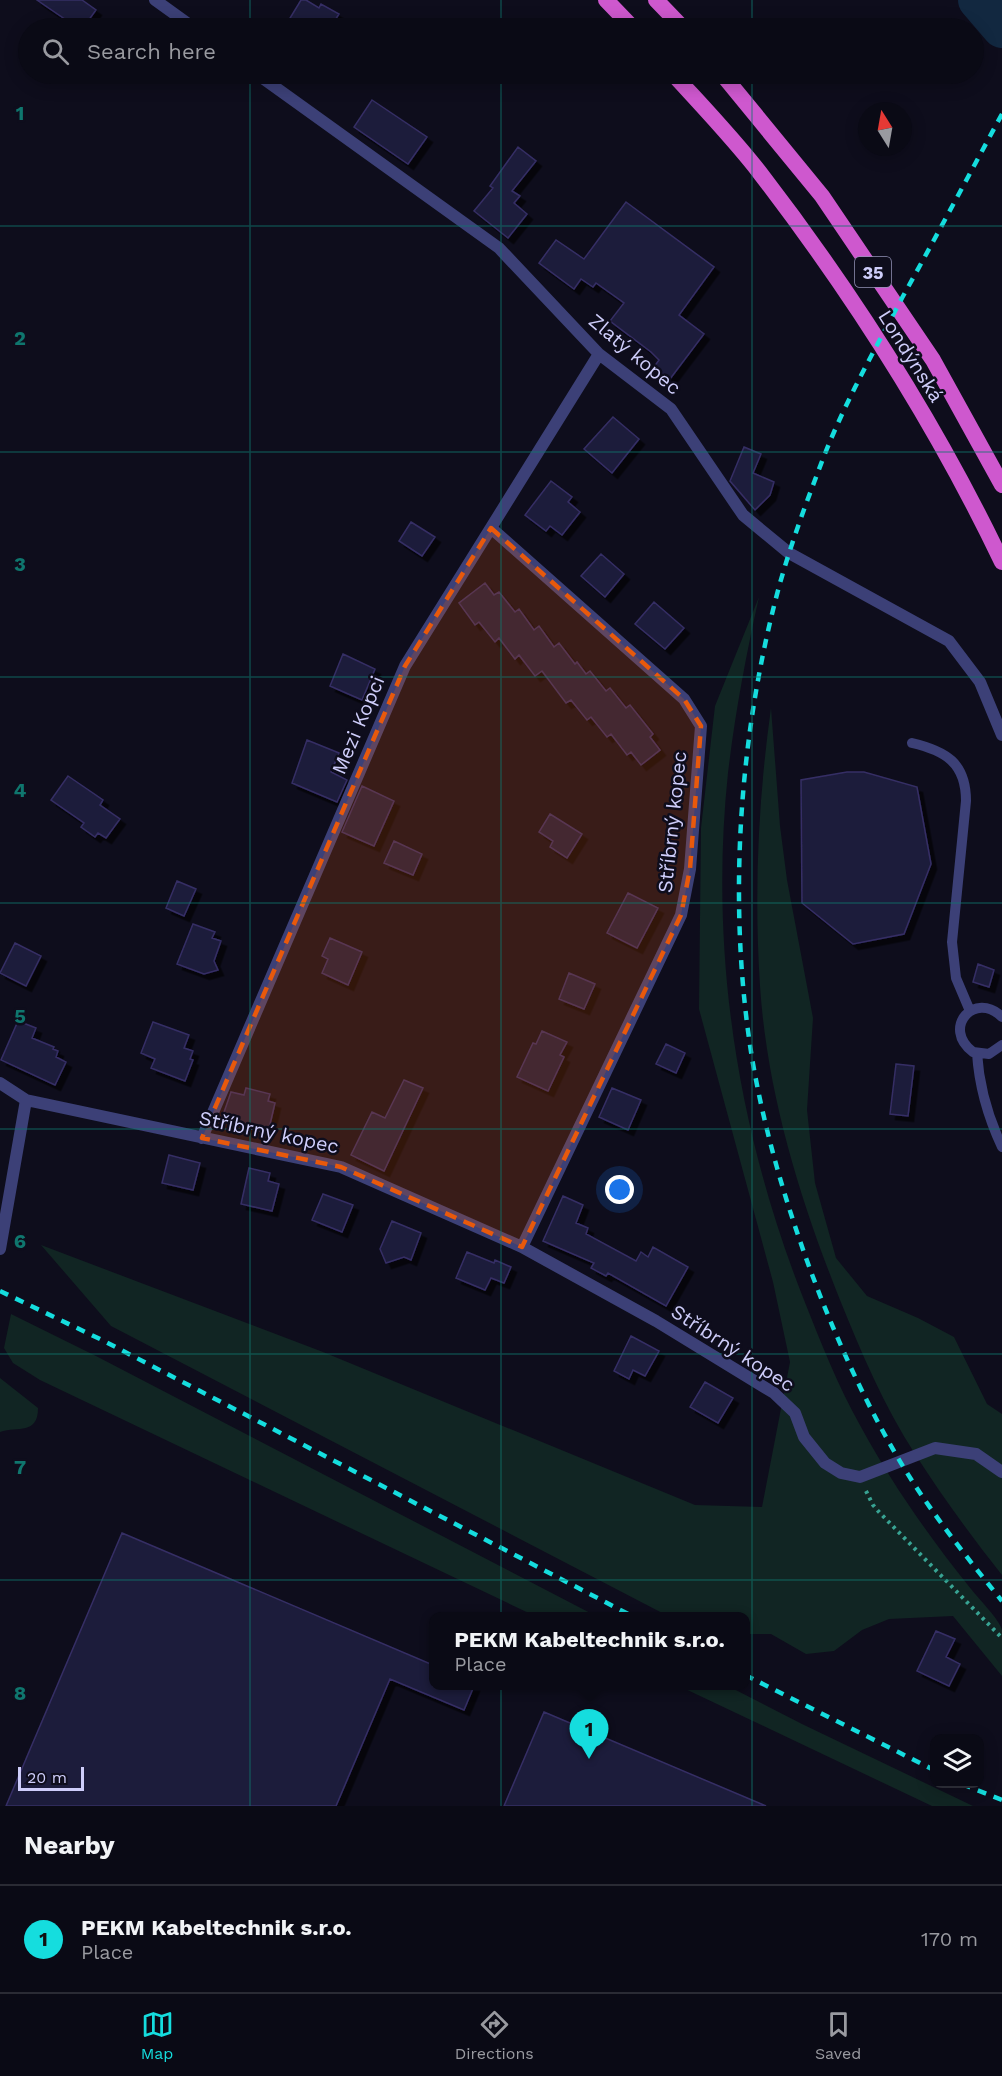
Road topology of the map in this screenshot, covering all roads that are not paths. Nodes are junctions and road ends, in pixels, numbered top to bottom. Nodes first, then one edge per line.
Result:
1 (155, 0) edge
2 (606, 0) edge
3 (656, 0) edge
4 (180, 18) edge
5 (623, 18) edge
6 (673, 18) edge
7 (271, 84) edge
8 (682, 84) edge
9 (730, 84) edge
10 (599, 354) junction
11 (1002, 485) edge
12 (491, 528) junction
13 (1002, 562) edge
14 (1002, 735) edge
15 (912, 743) dead end
16 (970, 1011) junction
17 (1002, 1017) edge
18 (1002, 1045) edge
19 (977, 1053) junction
20 (0, 1083) edge
21 (26, 1100) junction
22 (202, 1138) junction
23 (1002, 1147) edge
24 (522, 1247) junction
25 (0, 1249) edge
26 (1002, 1472) edge

1 - 4 street
2 - 5 highway
3 - 6 highway
7 - 10 street, Zlatý kopec
8 - 13 highway, Londýnská / 35
9 - 11 highway, Londýnská / 35
10 - 12 street, Mezi Kopci
10 - 14 street, Zlatý kopec
12 - 22 street, Mezi Kopci
12 - 24 street, Stříbrný kopec
15 - 16 lane
16 - 17 lane
16 - 19 lane
18 - 19 lane
19 - 23 lane
20 - 21 street, Stříbrný kopec
21 - 22 street, Stříbrný kopec
21 - 25 street
22 - 24 street, Stříbrný kopec
24 - 26 street, Stříbrný kopec

